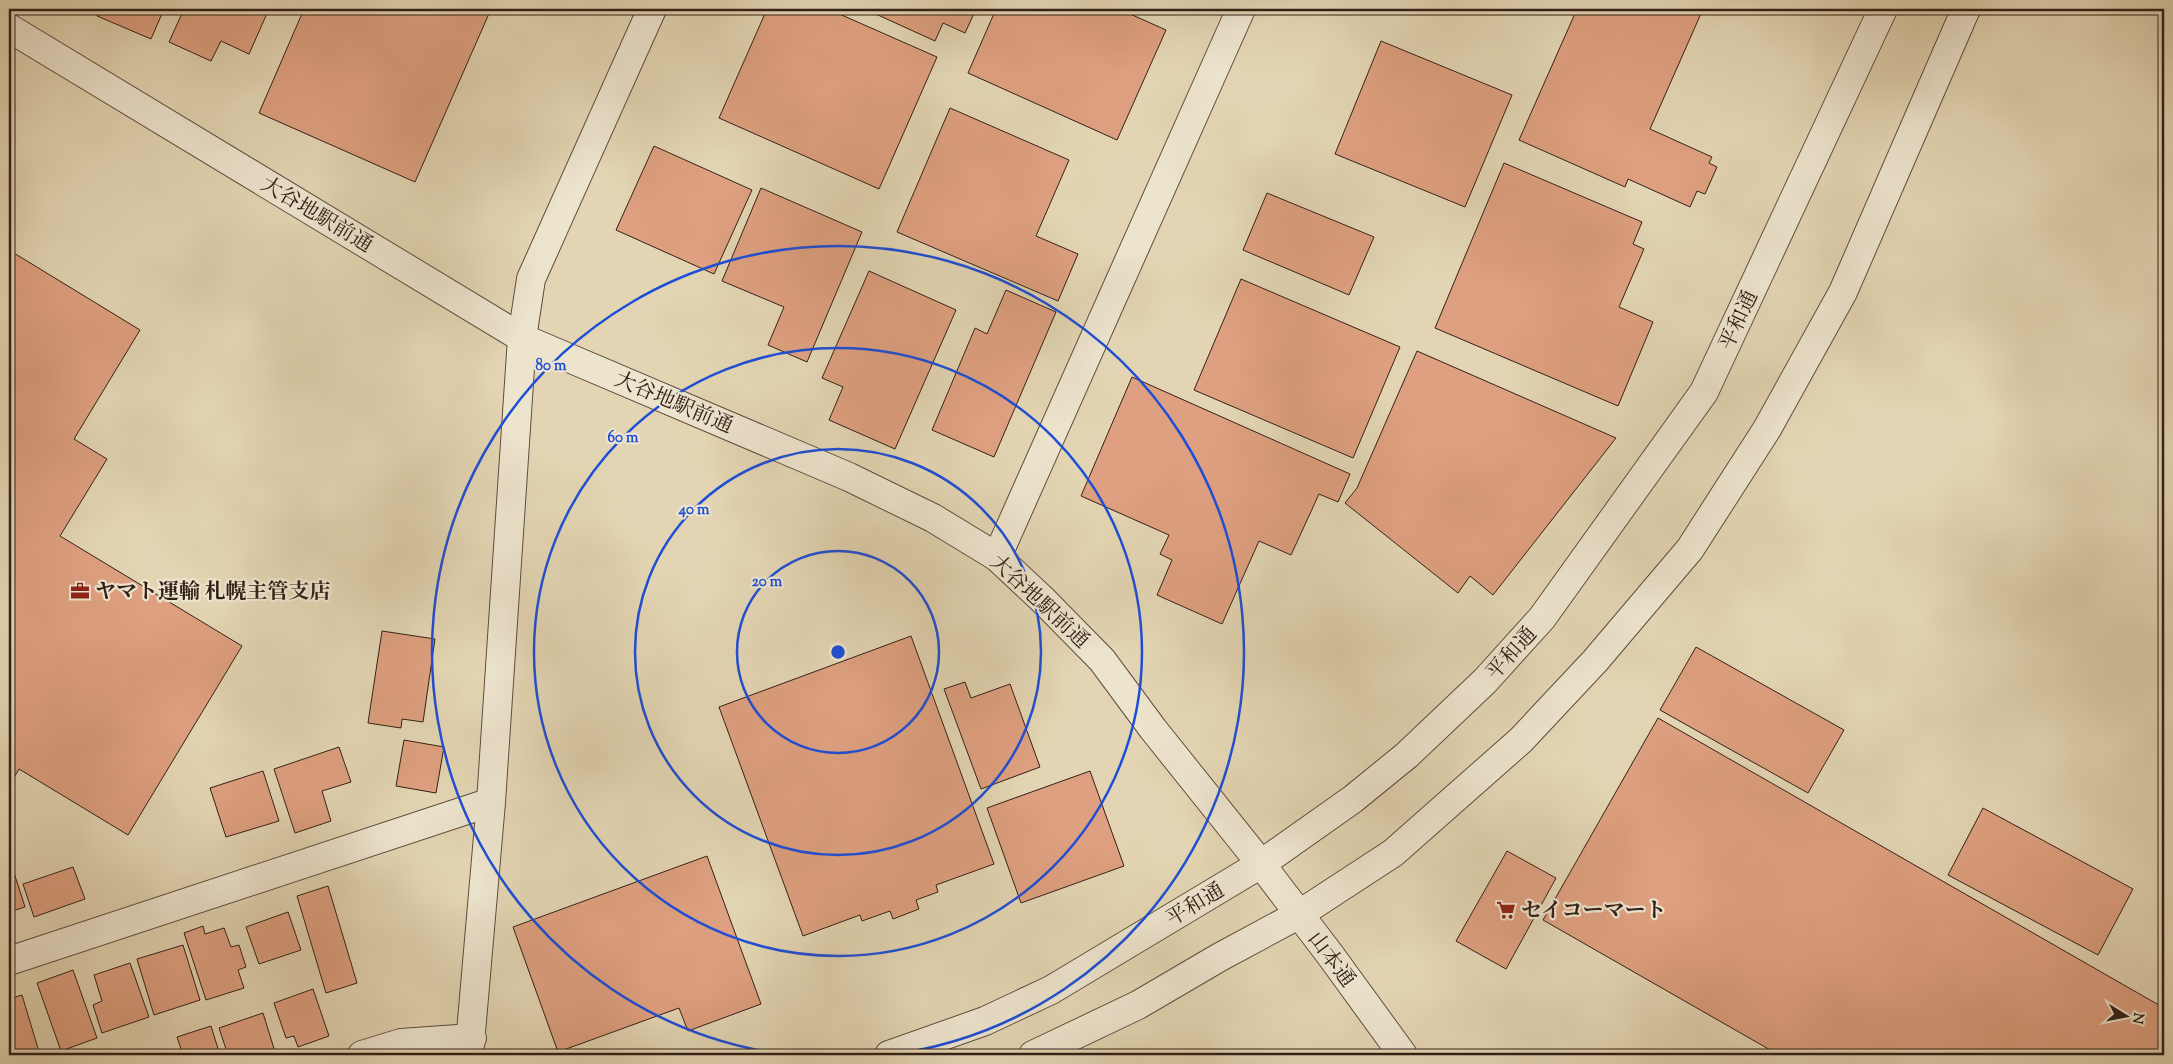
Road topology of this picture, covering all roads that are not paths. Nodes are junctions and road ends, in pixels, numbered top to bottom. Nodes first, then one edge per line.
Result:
1 (652, 9) edge
2 (1241, 9) edge
3 (1883, 9) edge
4 (1966, 9) edge
5 (9, 28) edge
6 (522, 338) junction
7 (997, 557) junction
8 (491, 802) junction
9 (1261, 864) junction
10 (1298, 915) junction
11 (9, 961) edge
12 (470, 1047) edge
13 (362, 1055) edge
14 (889, 1055) edge
15 (1034, 1055) edge
16 (1403, 1055) edge

1 - 6 street
2 - 7 street
3 - 9 street, 平和通
4 - 10 street
5 - 6 street, 大谷地駅前通
6 - 7 street, 大谷地駅前通
6 - 8 street
7 - 9 street, 大谷地駅前通
8 - 11 street
8 - 12 street
9 - 10 street, 山本通
9 - 14 street, 平和通
10 - 15 street
10 - 16 street, 山本通
12 - 13 street

